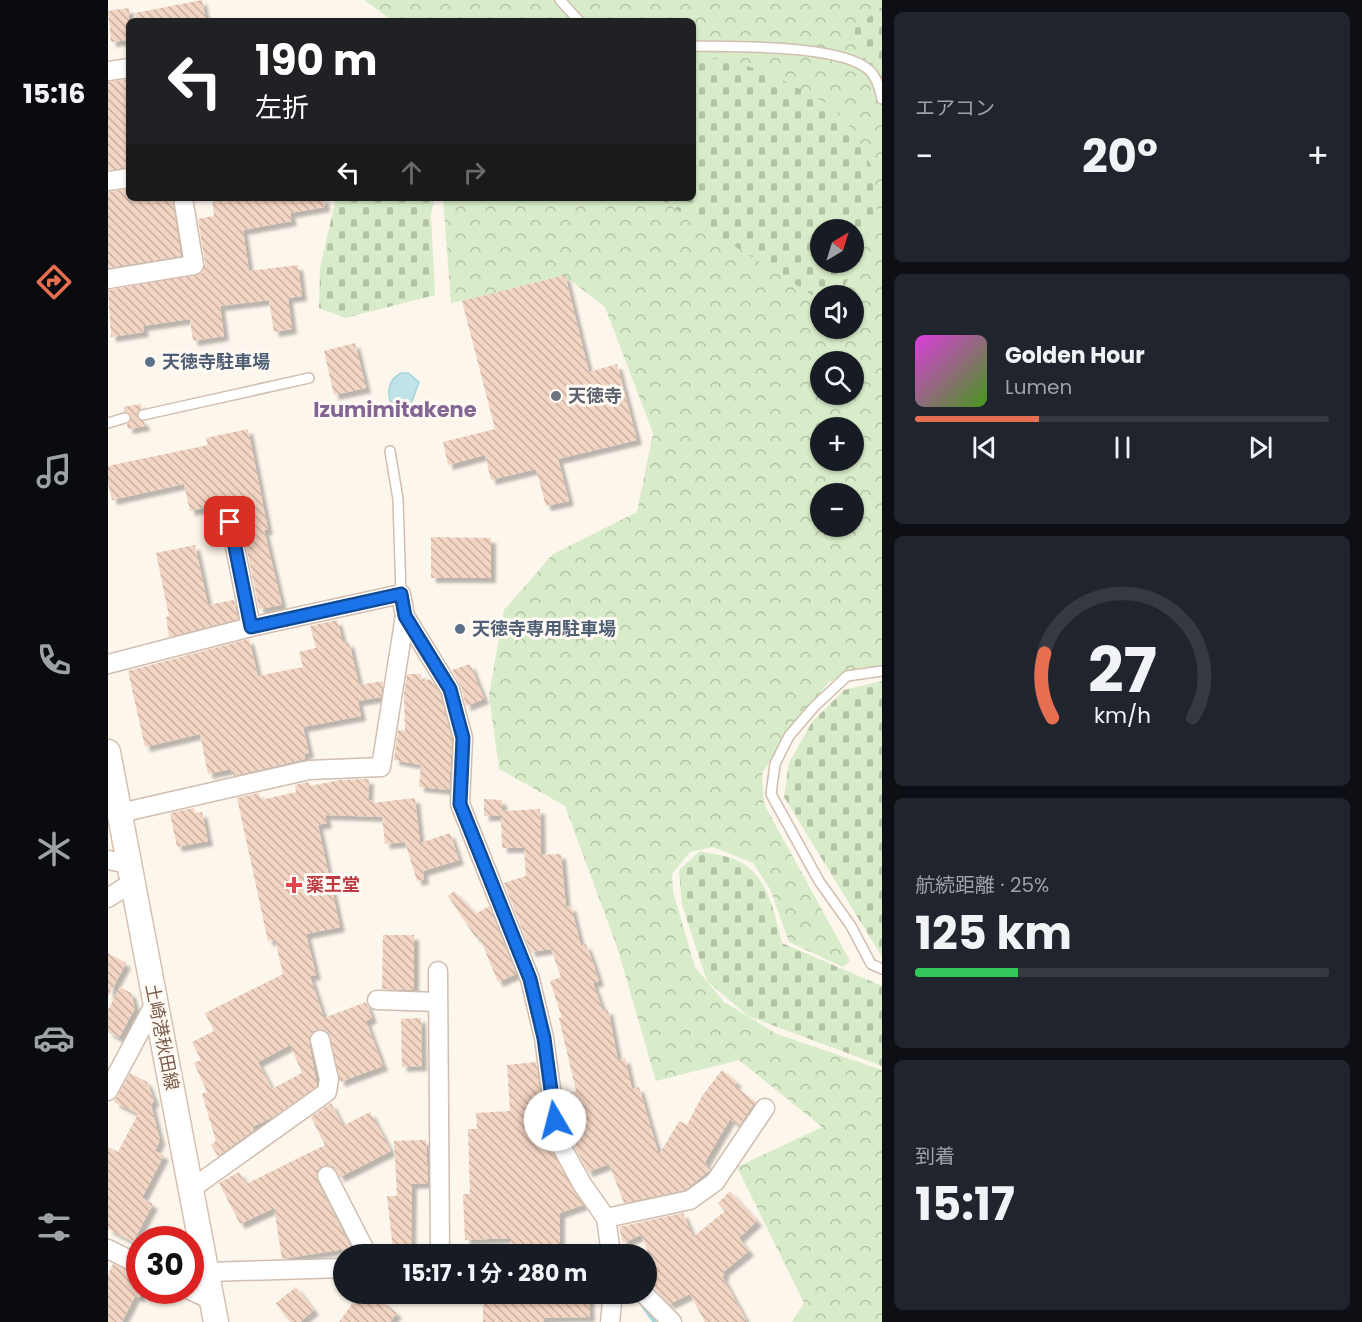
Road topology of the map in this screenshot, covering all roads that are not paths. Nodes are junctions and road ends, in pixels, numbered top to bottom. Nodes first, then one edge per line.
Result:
1 (560, 0) edge
2 (576, 18) edge
3 (696, 46) edge
4 (126, 69) edge
5 (108, 71) edge
6 (882, 99) edge
7 (126, 178) edge
8 (108, 181) edge
9 (183, 201) edge
10 (108, 279) edge
11 (309, 378) dead end
12 (143, 415) dead end
13 (125, 418) dead end
14 (108, 423) edge
15 (390, 451) dead end
16 (230, 522) dead end
17 (401, 594) junction
18 (405, 616) junction
19 (251, 627) junction
20 (108, 664) edge
21 (882, 671) edge
22 (108, 752) edge
23 (120, 813) junction
24 (123, 869) edge
25 (108, 898) edge
26 (882, 969) edge
27 (438, 971) dead end
28 (377, 1000) dead end
29 (438, 1002) junction
30 (155, 1003) junction
31 (320, 1040) dead end
32 (108, 1091) edge
33 (765, 1108) dead end
34 (327, 1176) dead end
35 (191, 1189) junction
36 (606, 1218) junction
37 (362, 1244) edge
38 (440, 1244) edge
39 (610, 1244) edge
40 (108, 1249) edge
41 (126, 1258) edge
42 (333, 1268) edge
43 (207, 1272) junction
44 (612, 1304) edge
45 (654, 1304) edge
46 (215, 1312) edge
47 (610, 1322) edge
48 (672, 1322) edge

1 - 2 lane
3 - 6 lane
4 - 5 street
7 - 8 street
9 - 10 street
11 - 12 lane
13 - 14 lane
15 - 17 lane
16 - 19 street
17 - 18 street
17 - 19 street
18 - 23 street
18 - 36 street
19 - 20 street
21 - 26 lane
22 - 23 main road, 土崎港秋田線
23 - 24 main road, 土崎港秋田線
24 - 25 street
24 - 30 main road, 土崎港秋田線
27 - 29 street
28 - 29 street
29 - 38 street
30 - 32 street
30 - 35 main road, 土崎港秋田線
31 - 35 street
33 - 36 street
34 - 37 street
35 - 43 main road, 土崎港秋田線
36 - 39 street
40 - 41 street
42 - 43 street
43 - 46 main road, 土崎港秋田線
44 - 47 street
45 - 48 street

